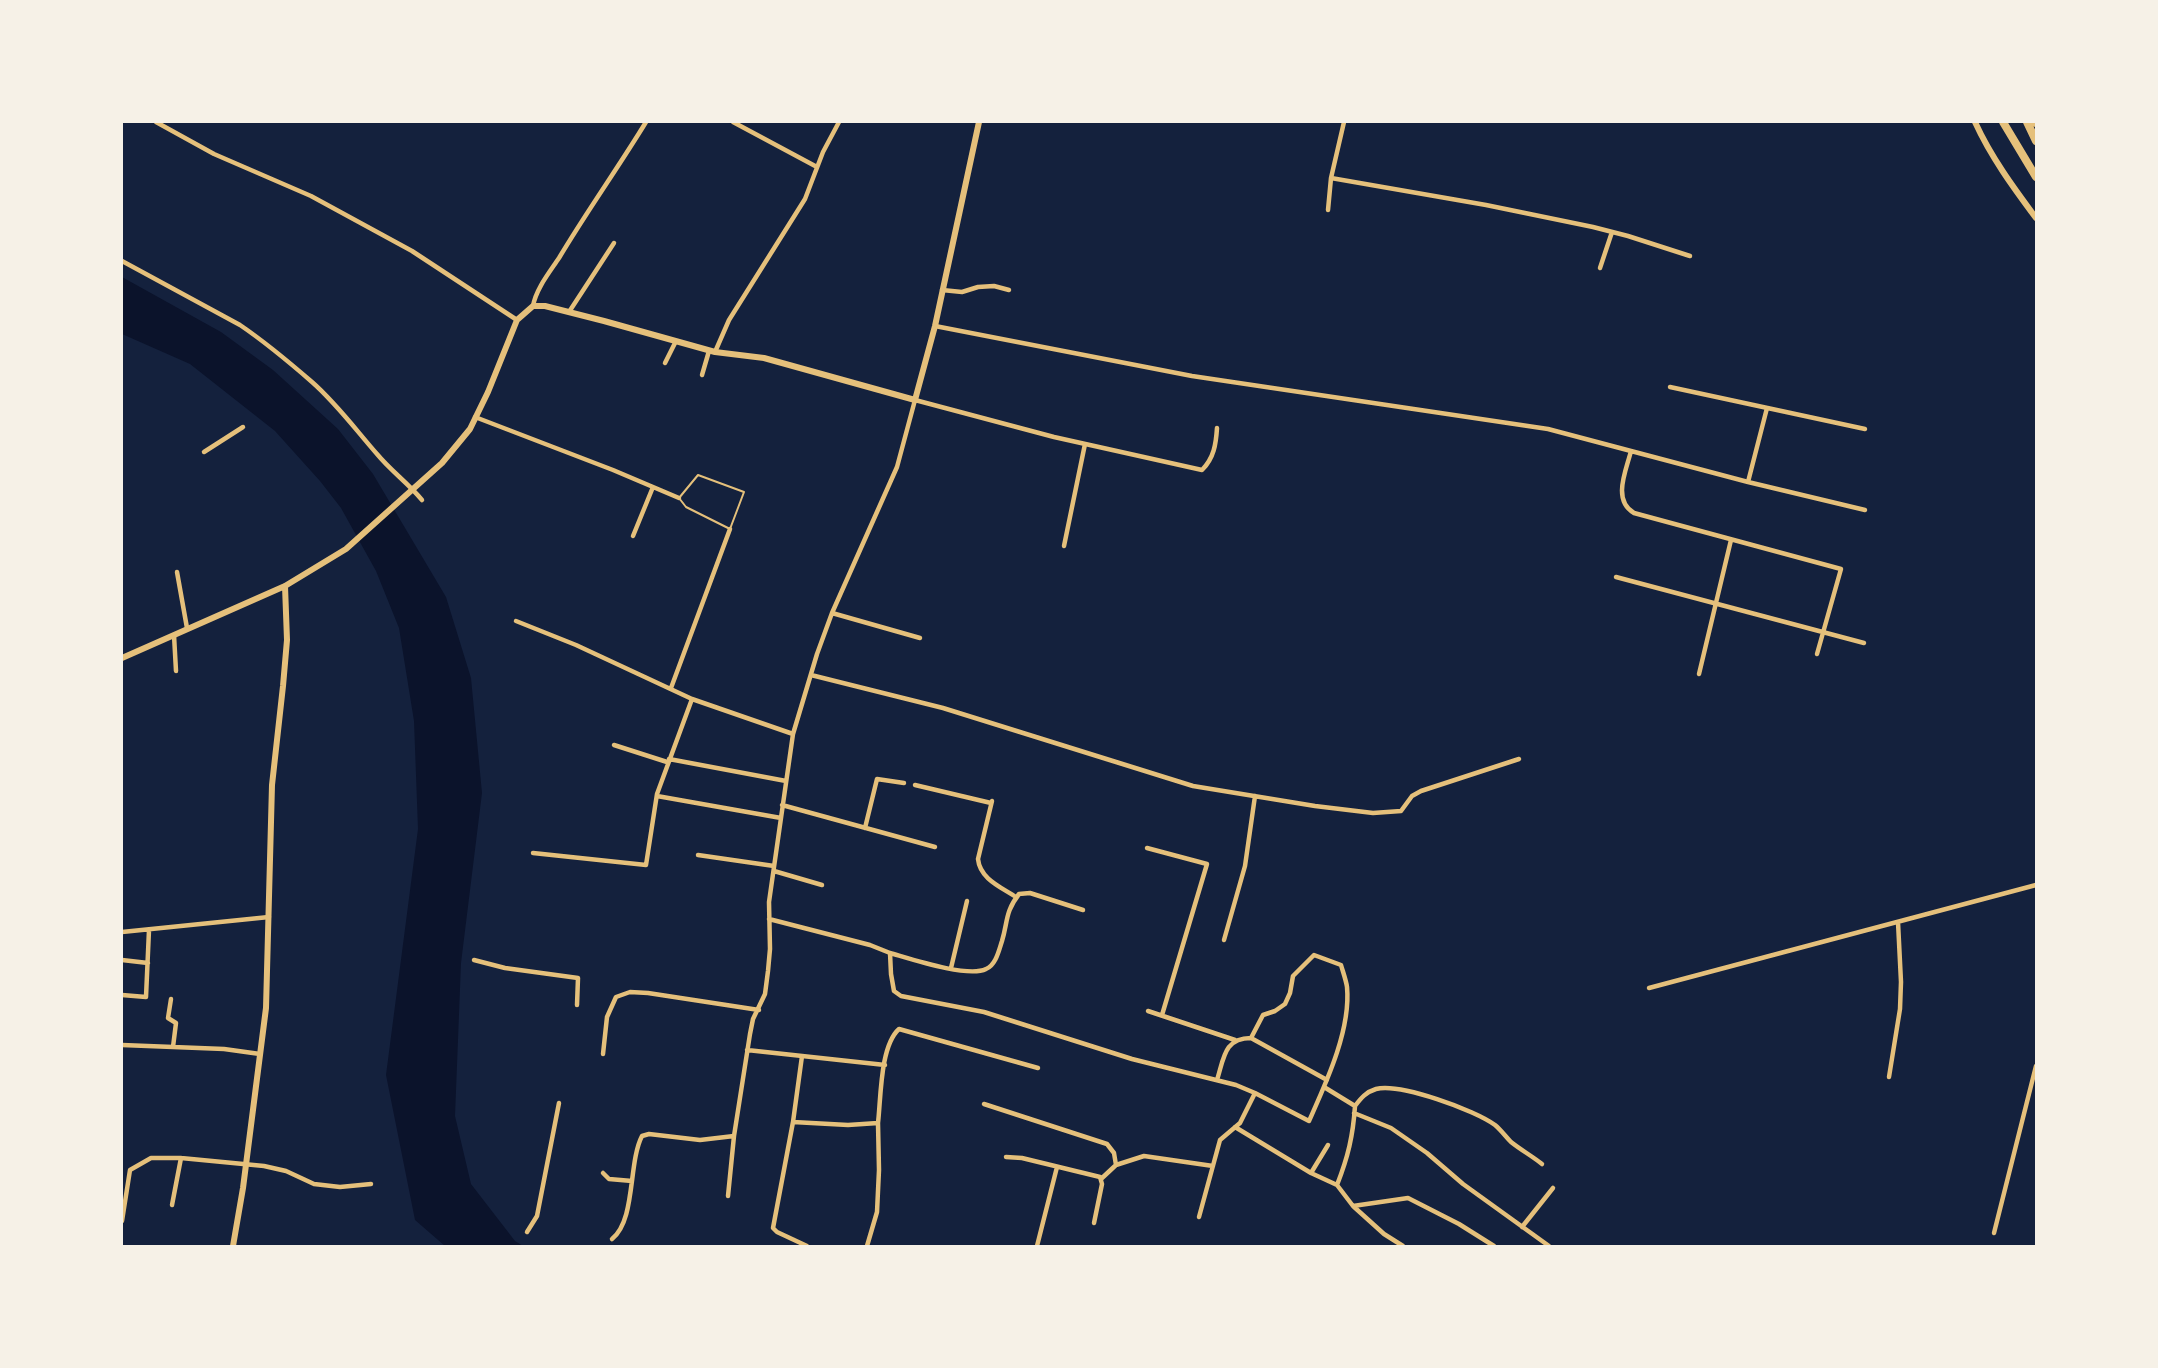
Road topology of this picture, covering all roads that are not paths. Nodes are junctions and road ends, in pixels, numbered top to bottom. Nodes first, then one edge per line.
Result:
1 (156, 122) edge
2 (646, 122) edge
3 (733, 122) edge
4 (748, 122) edge
5 (839, 122) edge
6 (979, 122) edge
7 (1344, 122) edge
8 (1975, 122) edge
9 (2004, 122) edge
10 (2027, 122) edge
11 (744, 128) junction
12 (2037, 141) edge
13 (817, 167) junction
14 (2037, 177) edge
15 (1331, 178) junction
16 (1328, 210) dead end
17 (2037, 218) edge
18 (1612, 232) junction
19 (614, 243) dead end
20 (1689, 256) dead end
21 (122, 261) edge
22 (1600, 268) dead end
23 (942, 290) junction
24 (1009, 290) dead end
25 (533, 306) junction
26 (569, 312) junction
27 (517, 320) junction
28 (935, 326) junction
29 (676, 341) junction
30 (712, 352) junction
31 (664, 363) dead end
32 (702, 375) dead end
33 (1670, 387) dead end
34 (915, 400) junction
35 (1767, 408) junction
36 (475, 417) junction
37 (243, 427) dead end
38 (1217, 428) dead end
39 (1865, 429) dead end
40 (1085, 444) junction
41 (1631, 451) junction
42 (204, 452) dead end
43 (1748, 482) junction
44 (653, 487) junction
45 (412, 488) junction
46 (679, 498) junction
47 (422, 500) dead end
48 (1865, 510) dead end
49 (730, 529) junction
50 (633, 536) dead end
51 (1731, 540) junction
52 (1064, 546) dead end
53 (177, 572) dead end
54 (1616, 577) dead end
55 (285, 586) junction
56 (1715, 604) junction
57 (832, 613) junction
58 (516, 621) dead end
59 (187, 628) junction
60 (1823, 632) junction
61 (174, 635) junction
62 (920, 638) dead end
63 (1864, 644) dead end
64 (1817, 654) dead end
65 (122, 658) edge
66 (176, 671) dead end
67 (1699, 674) dead end
68 (811, 675) junction
69 (671, 688) junction
70 (692, 699) junction
71 (793, 734) junction
72 (614, 745) dead end
73 (1519, 759) dead end
74 (668, 760) junction
75 (786, 781) junction
76 (904, 783) dead end
77 (915, 785) dead end
78 (657, 796) junction
79 (1255, 796) junction
80 (782, 805) junction
81 (781, 818) junction
82 (865, 828) junction
83 (935, 847) dead end
84 (1147, 848) dead end
85 (533, 853) dead end
86 (698, 855) dead end
87 (774, 868) junction
88 (822, 885) dead end
89 (2037, 885) edge
90 (1017, 897) junction
91 (967, 901) dead end
92 (1083, 910) dead end
93 (269, 917) junction
94 (769, 919) junction
95 (1898, 922) junction
96 (149, 930) junction
97 (122, 932) edge
98 (1224, 940) dead end
99 (890, 953) junction
100 (122, 960) edge
101 (474, 960) dead end
102 (148, 963) junction
103 (951, 968) junction
104 (1649, 988) dead end
105 (122, 995) edge
106 (171, 999) dead end
107 (577, 1005) dead end
108 (759, 1010) junction
109 (1148, 1011) dead end
110 (1162, 1015) junction
111 (1251, 1038) junction
112 (1235, 1040) junction
113 (122, 1045) edge
114 (173, 1047) junction
115 (747, 1050) junction
116 (260, 1054) junction
117 (603, 1054) dead end
118 (802, 1056) junction
119 (885, 1065) junction
120 (2037, 1066) edge
121 (1038, 1068) dead end
122 (1889, 1077) dead end
123 (1217, 1080) junction
124 (1327, 1080) junction
125 (1324, 1087) junction
126 (1255, 1093) junction
127 (559, 1103) dead end
128 (984, 1104) dead end
129 (1355, 1106) junction
130 (1354, 1113) junction
131 (794, 1122) junction
132 (878, 1123) junction
133 (1235, 1127) junction
134 (734, 1136) junction
135 (1328, 1145) dead end
136 (1006, 1157) dead end
137 (181, 1158) junction
138 (1542, 1164) dead end
139 (1116, 1165) junction
140 (245, 1166) junction
141 (1213, 1166) junction
142 (1057, 1167) junction
143 (603, 1173) dead end
144 (1311, 1173) junction
145 (1101, 1179) junction
146 (632, 1181) junction
147 (371, 1184) dead end
148 (1336, 1185) junction
149 (1553, 1188) dead end
150 (728, 1196) dead end
151 (172, 1205) dead end
152 (1353, 1206) junction
153 (1199, 1217) dead end
154 (122, 1221) edge
155 (1094, 1223) dead end
156 (1522, 1227) junction
157 (527, 1233) dead end
158 (1994, 1233) dead end
159 (612, 1239) dead end
160 (233, 1246) edge
161 (806, 1246) edge
162 (867, 1246) edge
163 (1037, 1246) edge
164 (1403, 1246) edge
165 (1494, 1246) edge
166 (1549, 1246) edge

1 - 27 street
2 - 25 street
3 - 11 street
4 - 11 street
5 - 13 street
6 - 23 street
7 - 15 street
8 - 17 street
9 - 14 highway
10 - 12 highway
11 - 13 street
13 - 30 street
15 - 16 street
15 - 18 street
18 - 20 street
18 - 22 street
19 - 26 street
21 - 45 street
23 - 24 street
23 - 28 street
25 - 26 street
25 - 27 street
26 - 29 street
27 - 36 street
28 - 34 street
28 - 41 street
29 - 30 street
29 - 31 street
30 - 32 street
30 - 34 street
33 - 35 street
34 - 40 street
34 - 57 street
35 - 39 street
35 - 43 street
36 - 44 street
36 - 45 street
37 - 42 street
38 - 40 street
40 - 52 street
41 - 43 street
41 - 51 street
43 - 48 street
44 - 46 street
44 - 50 street
45 - 47 street
45 - 55 street
46 - 49 lane
46 - 49 lane
49 - 69 street
51 - 56 street
51 - 60 street
53 - 59 street
54 - 56 street
55 - 59 street
55 - 93 street
56 - 60 street
56 - 67 street
57 - 62 street
57 - 68 street
58 - 69 street
59 - 61 street
60 - 63 street
60 - 64 street
61 - 65 street
61 - 66 street
68 - 71 street
68 - 79 street
69 - 70 street
70 - 71 street
70 - 74 street
71 - 75 street
72 - 74 street
73 - 79 street
74 - 75 street
74 - 78 street
75 - 80 street
76 - 82 street
77 - 90 street
78 - 81 street
78 - 85 street
79 - 98 street
80 - 81 street
80 - 82 street
81 - 87 street
82 - 83 street
84 - 110 street
86 - 87 street
87 - 88 street
87 - 94 street
89 - 95 street
90 - 92 street
90 - 103 street
91 - 103 street
93 - 96 street
93 - 116 street
94 - 99 street
94 - 108 street
95 - 104 street
95 - 122 street
96 - 97 street
96 - 102 street
99 - 103 street
99 - 123 street
100 - 102 street
101 - 107 street
102 - 105 street
106 - 114 street
108 - 115 street
108 - 117 street
109 - 110 street
110 - 112 street
111 - 112 street
111 - 124 street
111 - 124 street
112 - 123 street
113 - 114 street
114 - 116 street
115 - 118 street
115 - 134 street
116 - 140 street
118 - 119 street
118 - 131 street
119 - 121 street
119 - 132 street
120 - 158 street
123 - 126 street
124 - 125 street
125 - 126 street
125 - 129 street
126 - 133 street
127 - 157 street
128 - 139 street
129 - 130 street
129 - 138 street
130 - 148 street
130 - 156 street
131 - 132 street
131 - 161 street
132 - 162 street
133 - 141 street
133 - 144 street
134 - 146 street
134 - 150 street
135 - 144 street
136 - 142 street
137 - 140 street
137 - 151 street
137 - 154 street
139 - 141 street
139 - 145 street
140 - 147 street
140 - 160 street
141 - 153 street
142 - 145 street
142 - 163 street
143 - 146 street
144 - 148 street
145 - 155 street
146 - 159 street
148 - 152 street
149 - 156 street
152 - 164 street
152 - 165 street
156 - 166 street

